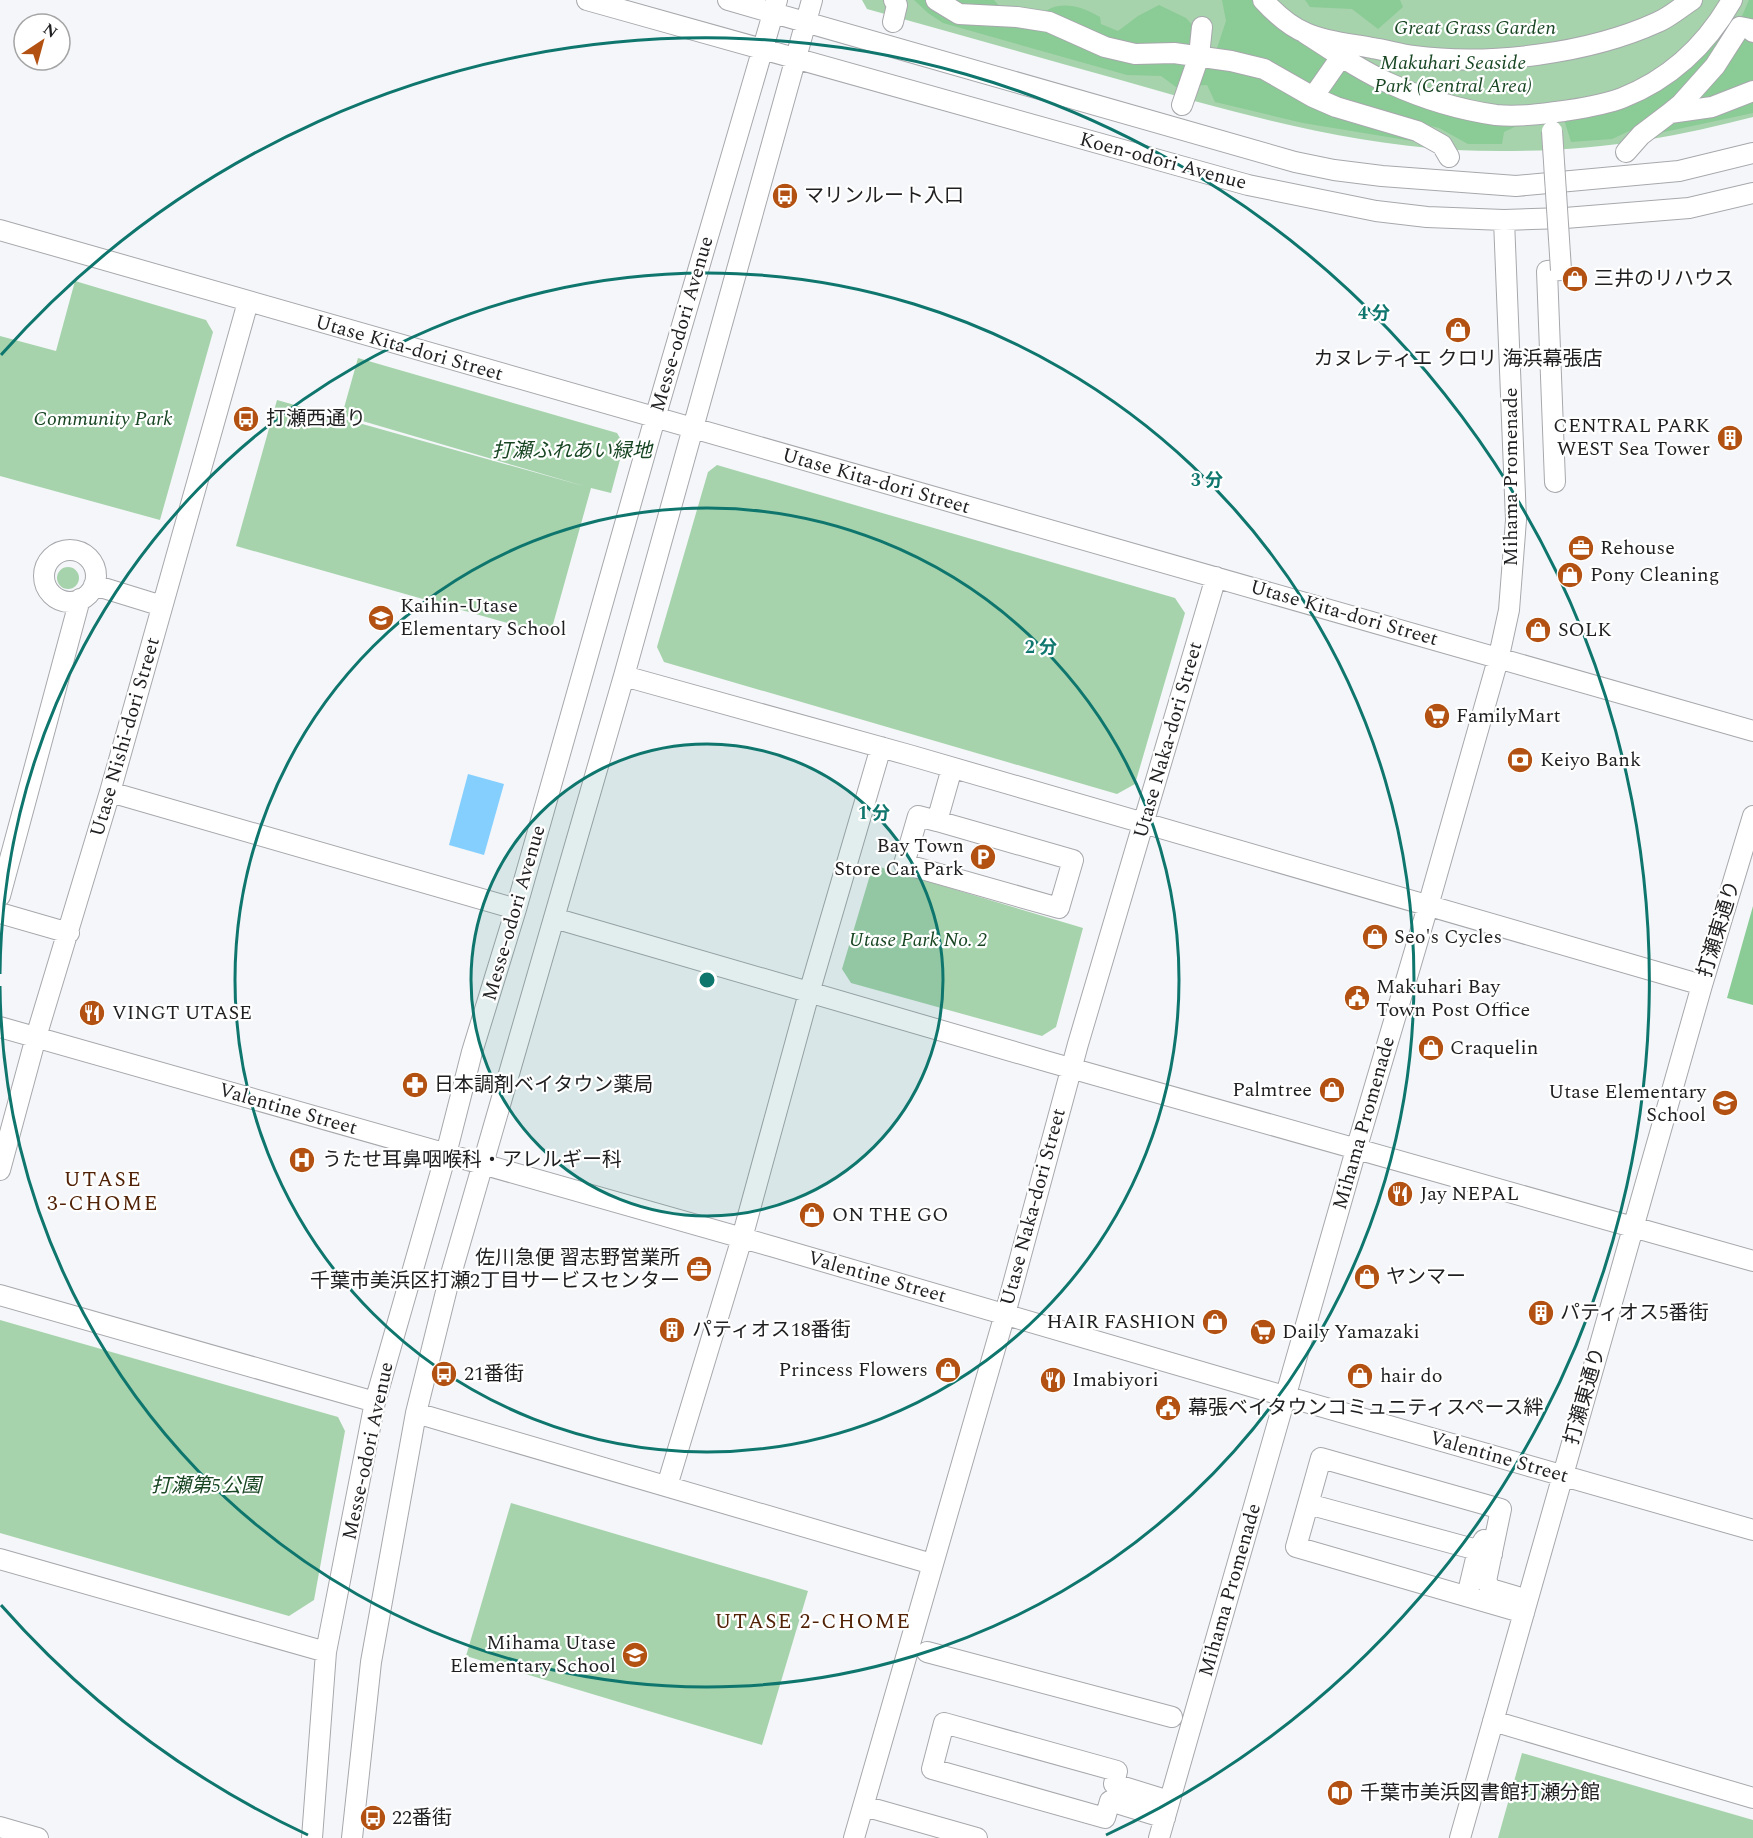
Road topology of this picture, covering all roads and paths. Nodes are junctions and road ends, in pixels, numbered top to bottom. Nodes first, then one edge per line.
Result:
1 (587, 0) edge
2 (728, 0) edge
3 (812, 0) edge
4 (894, 0) edge
5 (936, 0) edge
6 (1263, 0) edge
7 (1692, 0) edge
8 (1732, 0) edge
9 (775, 6) edge
10 (806, 22) junction
11 (893, 22) dead end
12 (1202, 27) dead end
13 (1753, 32) edge
14 (1305, 33) junction
15 (762, 50) junction
16 (1199, 56) junction
17 (1341, 57) junction
18 (796, 59) junction
19 (1753, 91) edge
20 (1313, 97) junction
21 (1182, 105) dead end
22 (1670, 113) junction
23 (1551, 115) junction
24 (1626, 152) dead end
25 (1753, 153) edge
26 (1449, 157) dead end
27 (1753, 193) edge
28 (1504, 220) junction
29 (0, 230) edge
30 (248, 302) junction
31 (654, 418) junction
32 (692, 429) junction
33 (1555, 482) dead end
34 (1216, 577) junction
35 (162, 606) junction
36 (1499, 656) junction
37 (624, 676) junction
38 (1753, 731) edge
39 (881, 747) junction
40 (947, 766) junction
41 (110, 792) junction
42 (1753, 816) edge
43 (932, 820) junction
44 (1143, 823) junction
45 (0, 896) edge
46 (1428, 906) junction
47 (516, 909) junction
48 (0, 914) edge
49 (554, 918) junction
50 (69, 933) junction
51 (1702, 986) junction
52 (809, 993) junction
53 (0, 1027) edge
54 (36, 1037) junction
55 (1071, 1068) junction
56 (1356, 1150) junction
57 (446, 1154) junction
58 (483, 1164) junction
59 (0, 1170) edge
60 (1634, 1227) junction
61 (742, 1238) junction
62 (1753, 1262) edge
63 (0, 1295) edge
64 (1005, 1314) junction
65 (1285, 1396) junction
66 (375, 1402) junction
67 (416, 1413) junction
68 (1563, 1474) junction
69 (667, 1486) junction
70 (1308, 1504) junction
71 (1753, 1530) edge
72 (1485, 1552) junction
73 (0, 1559) edge
74 (932, 1564) junction
75 (1467, 1596) junction
76 (1526, 1606) junction
77 (326, 1652) junction
78 (927, 1652) dead end
79 (1172, 1717) dead end
80 (1493, 1721) junction
81 (1112, 1792) junction
82 (1753, 1798) edge
83 (864, 1806) junction
84 (1167, 1810) junction
85 (0, 1827) edge
86 (38, 1838) edge
87 (312, 1838) edge
88 (352, 1838) edge
89 (854, 1838) edge
90 (977, 1838) edge
91 (1159, 1838) edge
92 (1460, 1838) edge

1 - 15 street, Koen-odori Avenue
2 - 9 street, Koen-odori Avenue
3 - 10 street, Messe-odori Avenue
4 - 11 street
5 - 16 street
6 - 14 street
7 - 14 street
8 - 23 street
9 - 10 street, Koen-odori Avenue
9 - 15 street, Messe-odori Avenue
10 - 18 street, Messe-odori Avenue
10 - 25 street, Koen-odori Avenue
12 - 16 street
13 - 22 street
14 - 17 street
15 - 18 street, Koen-odori Avenue
15 - 31 street, Messe-odori Avenue
16 - 20 street
16 - 21 street
17 - 20 street
17 - 23 street
18 - 28 street, Koen-odori Avenue
18 - 32 street, Messe-odori Avenue
19 - 22 street
20 - 26 street
22 - 24 street
23 - 33 street, bridge
27 - 28 street, Koen-odori Avenue
28 - 36 street, Mihama Promenade
29 - 30 street, Utase Kita-dori Street
30 - 31 street, Utase Kita-dori Street
30 - 35 street, Utase Nishi-dori Street
31 - 32 street, Utase Kita-dori Street
31 - 47 street, Messe-odori Avenue
32 - 34 street, Utase Kita-dori Street
32 - 37 street, Messe-odori Avenue
34 - 36 street, Utase Kita-dori Street
34 - 44 street, Utase Naka-dori Street
35 - 41 street, Utase Nishi-dori Street
35 - 45 street
36 - 38 street, Utase Kita-dori Street
36 - 46 street, Mihama Promenade
37 - 39 street
37 - 49 street, Messe-odori Avenue
39 - 40 street
39 - 52 street
40 - 43 street
40 - 44 street
41 - 47 street
41 - 50 street, Utase Nishi-dori Street
42 - 51 street, 打瀬東通り
43 - 43 street
44 - 46 street
44 - 55 street, Utase Naka-dori Street
46 - 51 street
46 - 56 street, Mihama Promenade
47 - 57 street, Messe-odori Avenue
48 - 50 street
49 - 52 street
49 - 58 street, Messe-odori Avenue
50 - 54 street, Utase Nishi-dori Street
51 - 60 street, 打瀬東通り
52 - 55 street
52 - 61 street
53 - 54 street, Valentine Street
54 - 57 street, Valentine Street
54 - 59 street, Utase Nishi-dori Street
55 - 56 street
55 - 64 street, Utase Naka-dori Street
56 - 60 street
56 - 65 street, Mihama Promenade
57 - 58 street, Valentine Street
57 - 66 street, Messe-odori Avenue
58 - 61 street, Valentine Street
58 - 67 street, Messe-odori Avenue
60 - 62 street
60 - 68 street, 打瀬東通り
61 - 64 street, Valentine Street
61 - 69 street
63 - 66 street
64 - 65 street, Valentine Street
64 - 74 street, Utase Naka-dori Street
65 - 68 street, Valentine Street
65 - 84 street, Mihama Promenade
66 - 77 street, Messe-odori Avenue
67 - 69 street
67 - 88 street, Messe-odori Avenue
68 - 71 street, Valentine Street
68 - 76 street, 打瀬東通り
69 - 74 street
70 - 72 street
70 - 72 street
70 - 75 street
72 - 75 street
72 - 76 street
73 - 77 street
74 - 83 street, Utase Naka-dori Street
75 - 76 street
76 - 80 street, 打瀬東通り
77 - 87 street, Messe-odori Avenue
78 - 79 street
80 - 82 street
80 - 92 street, 打瀬東通り
81 - 81 street
81 - 84 street
83 - 89 street, Utase Naka-dori Street
83 - 90 street
84 - 91 street, Mihama Promenade
85 - 86 street

